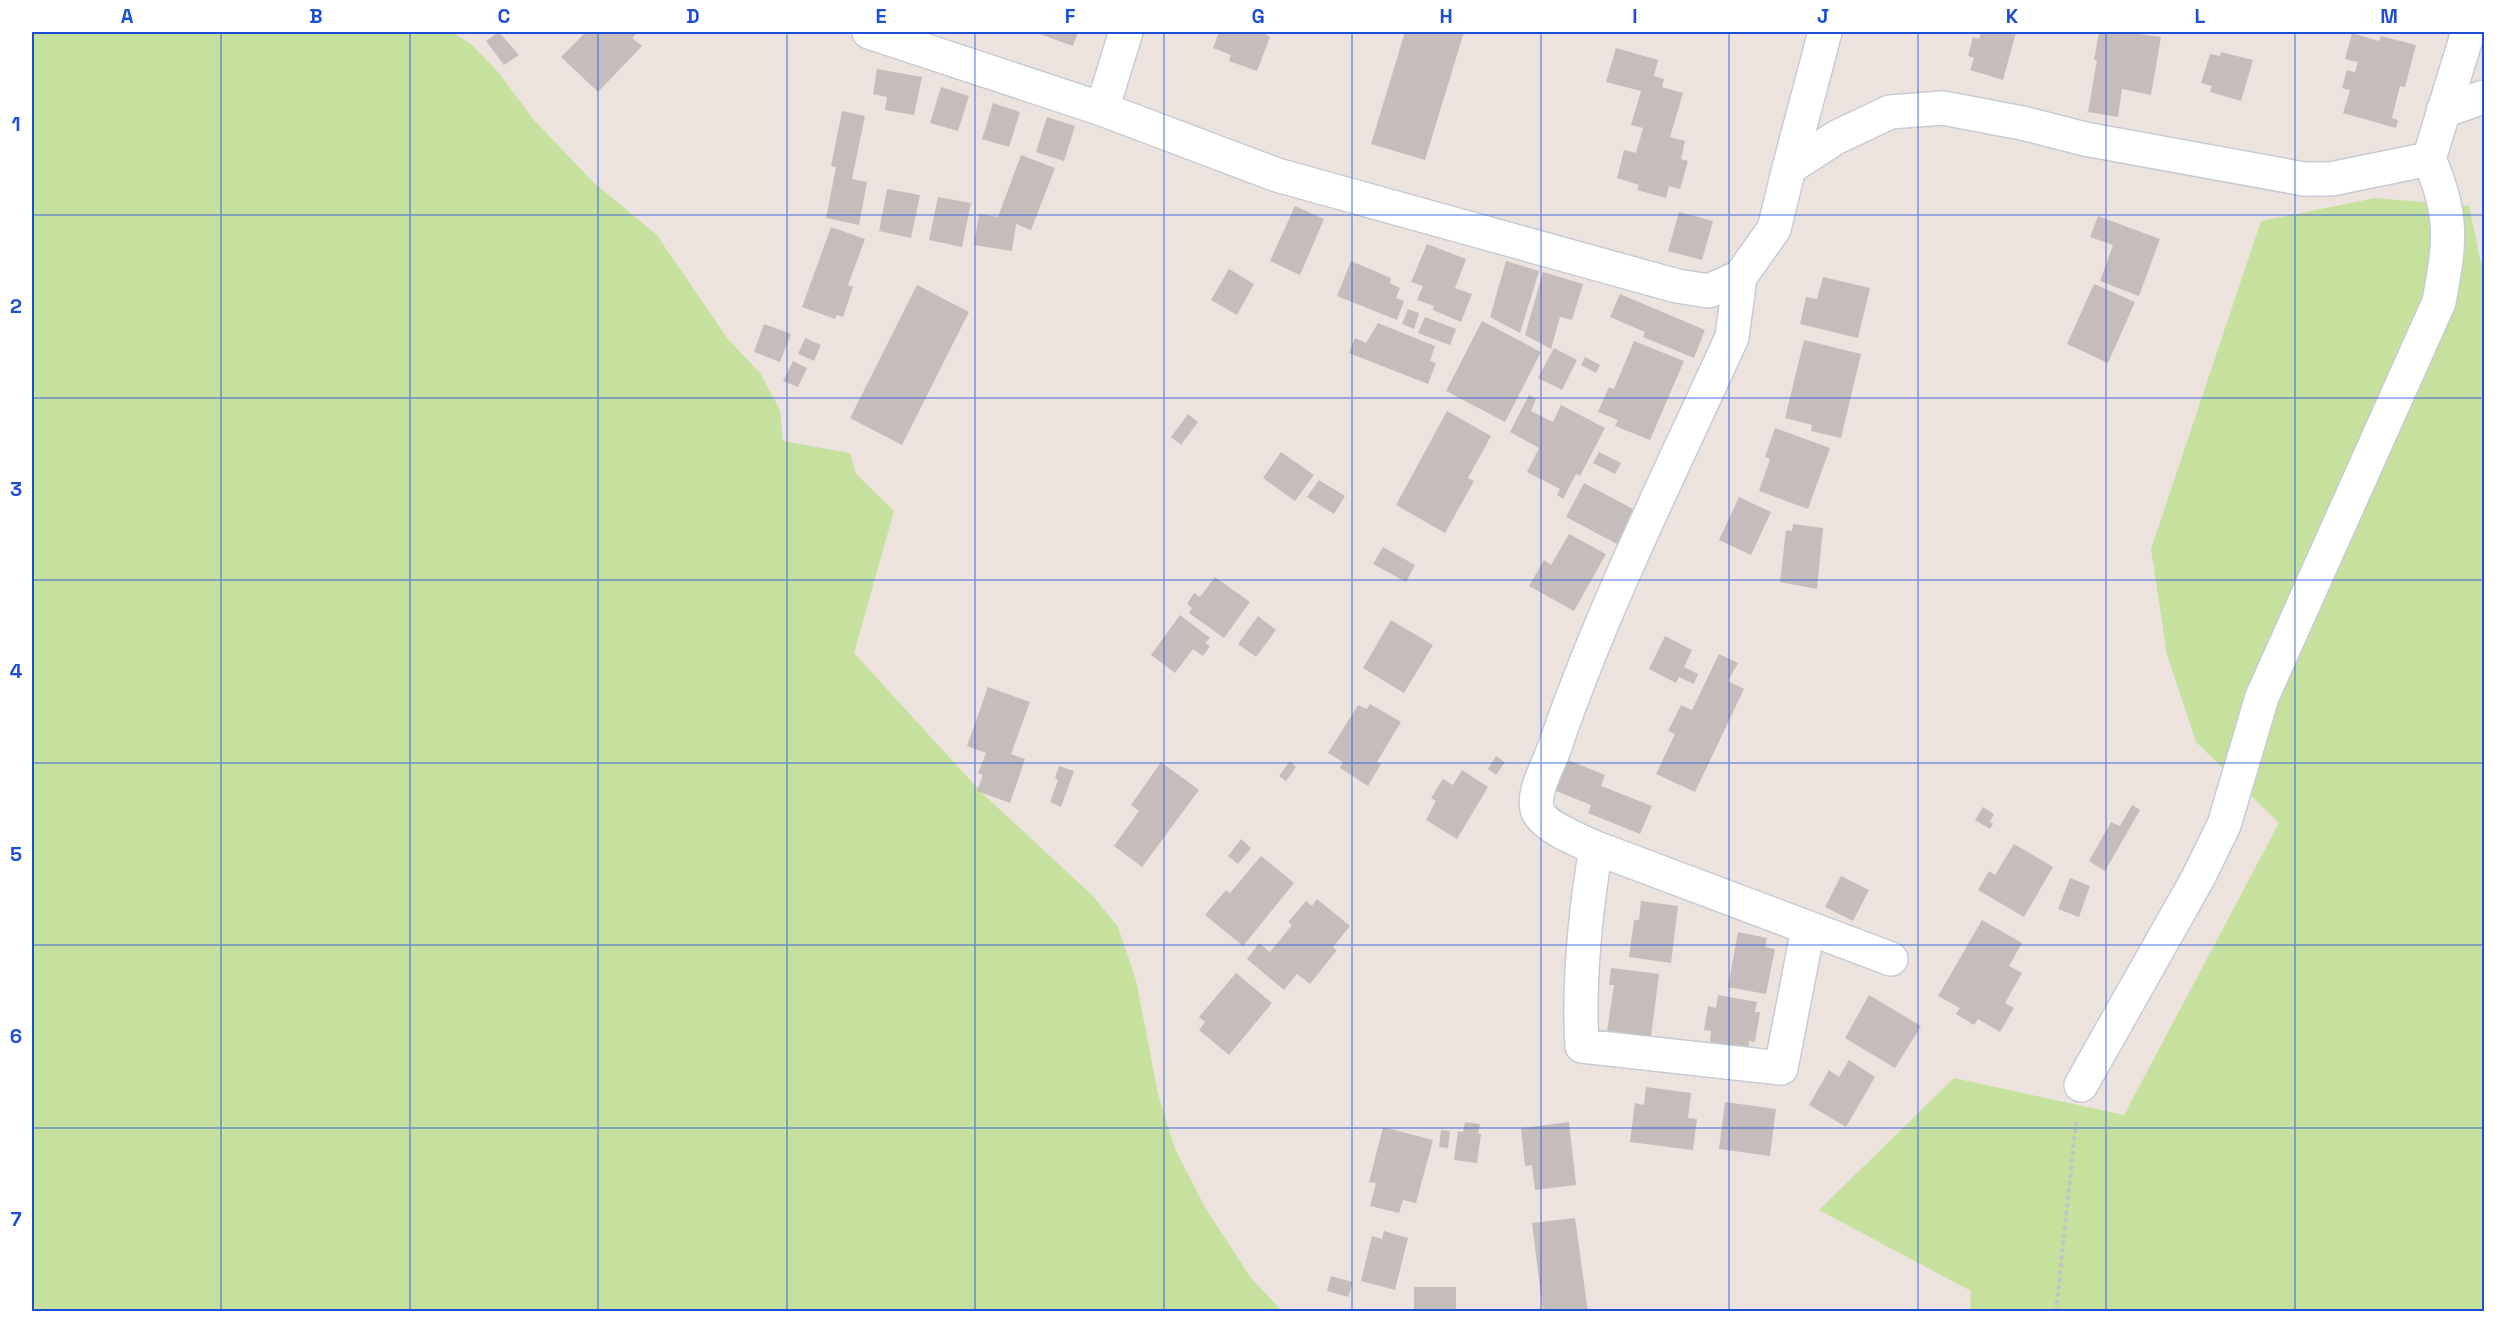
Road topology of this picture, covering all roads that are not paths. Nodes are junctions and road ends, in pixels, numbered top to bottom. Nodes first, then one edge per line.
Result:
1 (869, 32) edge
2 (1126, 32) edge
3 (1825, 32) edge
4 (2468, 32) edge
5 (2484, 97) edge
6 (1101, 109) junction
7 (2443, 111) junction
8 (2429, 159) junction
9 (1789, 168) junction
10 (1740, 277) junction
11 (1596, 848) junction
12 (1808, 929) junction
13 (1891, 959) dead end
14 (2081, 1085) road end

1 - 6 street
2 - 6 street
3 - 9 street
4 - 7 street
5 - 7 street
6 - 10 street
7 - 8 street
8 - 9 street
8 - 14 street
9 - 10 street
10 - 11 street
11 - 12 street
11 - 12 street
12 - 13 street

